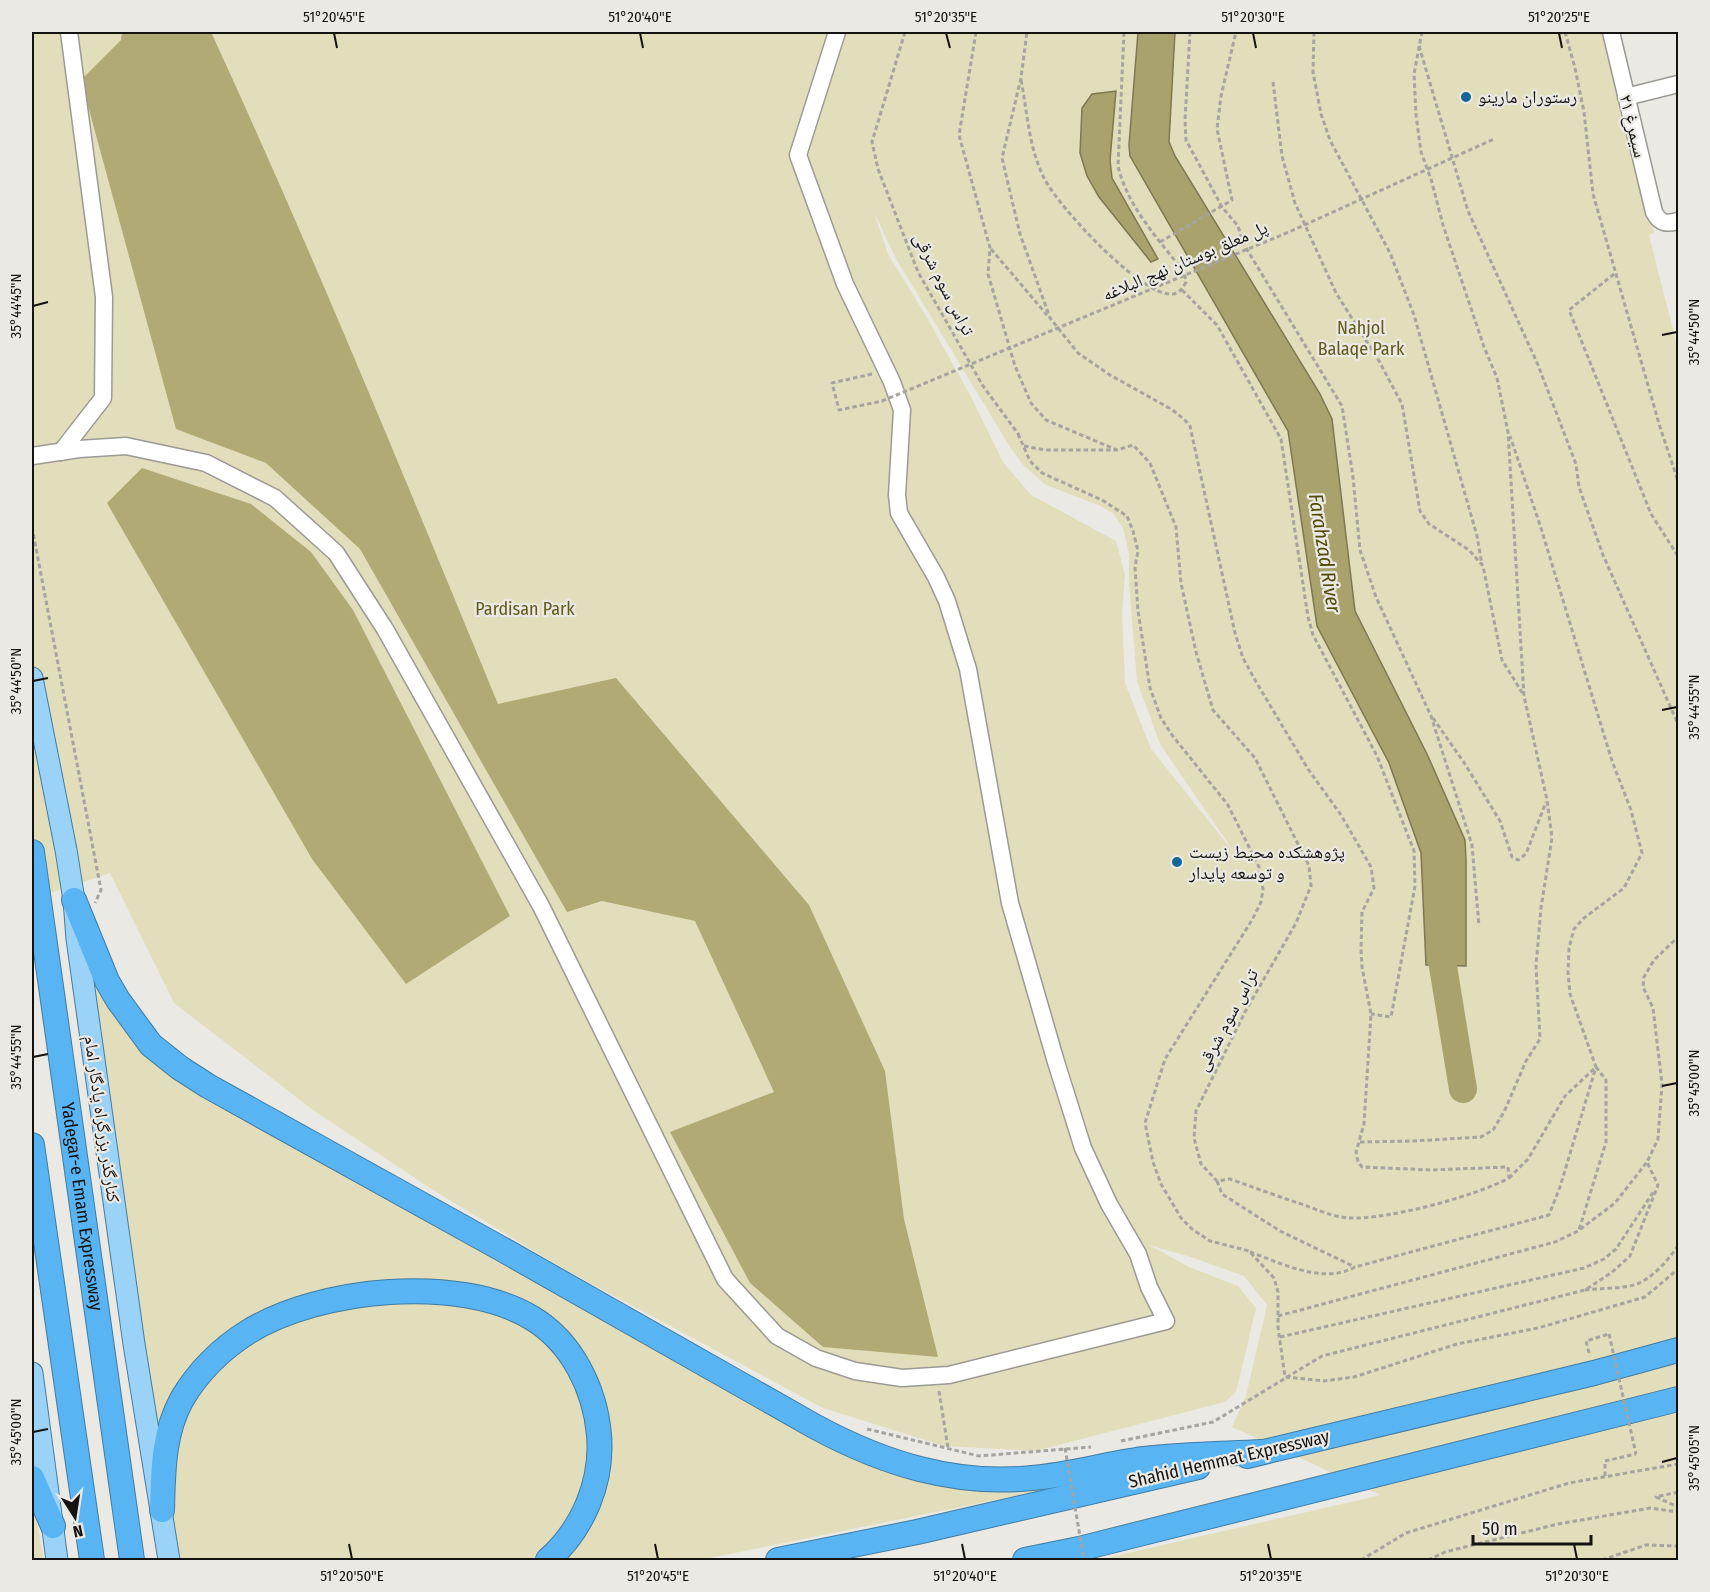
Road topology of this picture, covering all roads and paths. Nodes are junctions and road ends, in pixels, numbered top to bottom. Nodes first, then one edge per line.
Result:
1 (69, 32) edge
2 (837, 32) edge
3 (905, 32) edge
4 (976, 32) edge
5 (1027, 32) edge
6 (1125, 32) edge
7 (1190, 32) edge
8 (1236, 32) edge
9 (1314, 32) edge
10 (1422, 32) edge
11 (1565, 32) edge
12 (1611, 32) edge
13 (1419, 45) junction
14 (1021, 78) junction
15 (1274, 82) dead end
16 (1678, 84) edge
17 (1626, 97) junction
18 (1494, 139) dead end
19 (1222, 207) junction
20 (1678, 221) edge
21 (1160, 242) junction
22 (990, 248) junction
23 (1615, 274) junction
24 (1182, 290) junction
25 (1050, 318) junction
26 (886, 370) junction
27 (1508, 432) junction
28 (1018, 434) junction
29 (1117, 450) junction
30 (61, 452) junction
31 (32, 456) edge
32 (1678, 481) edge
33 (32, 527) edge
34 (1678, 556) edge
35 (1483, 567) junction
36 (32, 678) edge
37 (1524, 696) junction
38 (1431, 716) junction
39 (1678, 724) edge
40 (1547, 800) junction
41 (32, 852) edge
42 (84, 903) junction
43 (1479, 926) dead end
44 (1678, 937) edge
45 (1371, 1014) junction
46 (1596, 1067) junction
47 (1360, 1142) junction
48 (32, 1145) edge
49 (1647, 1162) junction
50 (1509, 1178) junction
51 (1217, 1180) junction
52 (1658, 1185) junction
53 (1578, 1231) junction
54 (1678, 1246) edge
55 (1249, 1251) junction
56 (1355, 1267) junction
57 (1678, 1269) edge
58 (1585, 1290) junction
59 (1278, 1316) junction
60 (1280, 1337) junction
61 (1586, 1341) dead end
62 (1678, 1350) edge
63 (32, 1373) edge
64 (937, 1376) junction
65 (1286, 1377) junction
66 (1678, 1399) edge
67 (859, 1427) dead end
68 (1113, 1442) dead end
69 (948, 1448) junction
70 (1262, 1452) junction
71 (1678, 1464) edge
72 (1605, 1477) junction
73 (32, 1478) edge
74 (1678, 1492) edge
75 (1678, 1507) edge
76 (162, 1510) junction
77 (1678, 1512) edge
78 (53, 1526) junction
79 (1678, 1546) edge
80 (57, 1560) edge
81 (92, 1560) edge
82 (132, 1560) edge
83 (169, 1560) edge
84 (548, 1560) edge
85 (778, 1560) edge
86 (1025, 1560) edge
87 (1084, 1560) edge
88 (1361, 1560) edge
89 (1428, 1560) edge
90 (1602, 1560) edge

1 - 30 street
2 - 26 street
3 - 28 path, تراس سوم شرقی
4 - 22 path, تراس سوم شرقی
5 - 14 path
6 - 21 path
7 - 19 path
8 - 19 path
9 - 35 path
10 - 13 path
11 - 23 path
12 - 17 street, سیمرغ ۲۱
13 - 27 path
13 - 39 path
14 - 24 path
14 - 25 path
15 - 35 path
16 - 17 street
17 - 20 street, سیمرغ ۲۱
18 - 26 path, پل معلق بوستان نهج البلاغه, bridge
19 - 21 path
19 - 38 path
21 - 24 path
22 - 25 path
22 - 29 path, تراس سوم شرقی
23 - 32 path
23 - 34 path
24 - 45 path
25 - 45 path
26 - 64 street
27 - 37 path
27 - 46 path
28 - 29 path, تراس سوم شرقی
28 - 55 path
29 - 51 path, تراس سوم شرقی
30 - 31 street
30 - 64 street
33 - 42 path
35 - 37 path
36 - 42 main road, کنارگذر بزرگراه یادگار امام
37 - 40 path
38 - 40 path
38 - 43 path
40 - 47 path
41 - 82 highway, Yadegar-e Emam Expressway
42 - 70 highway
42 - 76 main road, کنارگذر بزرگراه یادگار امام
44 - 49 path
45 - 47 path
46 - 50 path
46 - 53 path
46 - 56 path
47 - 50 path
48 - 81 highway
49 - 52 path
49 - 53 path
50 - 51 path
51 - 56 path
52 - 58 path
52 - 60 path
53 - 59 path
54 - 58 path
55 - 56 path
55 - 59 path
57 - 65 path
58 - 65 path
59 - 60 path
60 - 65 path
61 - 72 path, bridge
62 - 70 highway, Shahid Hemmat Expressway
63 - 78 main road
64 - 69 path
65 - 68 path
66 - 86 highway
67 - 69 path
69 - 87 path, bridge
70 - 85 highway, Shahid Hemmat Expressway
71 - 72 path
72 - 88 path
73 - 78 highway
74 - 75 path
76 - 83 main road, کنارگذر بزرگراه یادگار امام
76 - 84 highway
77 - 89 path
78 - 80 main road
79 - 90 path

